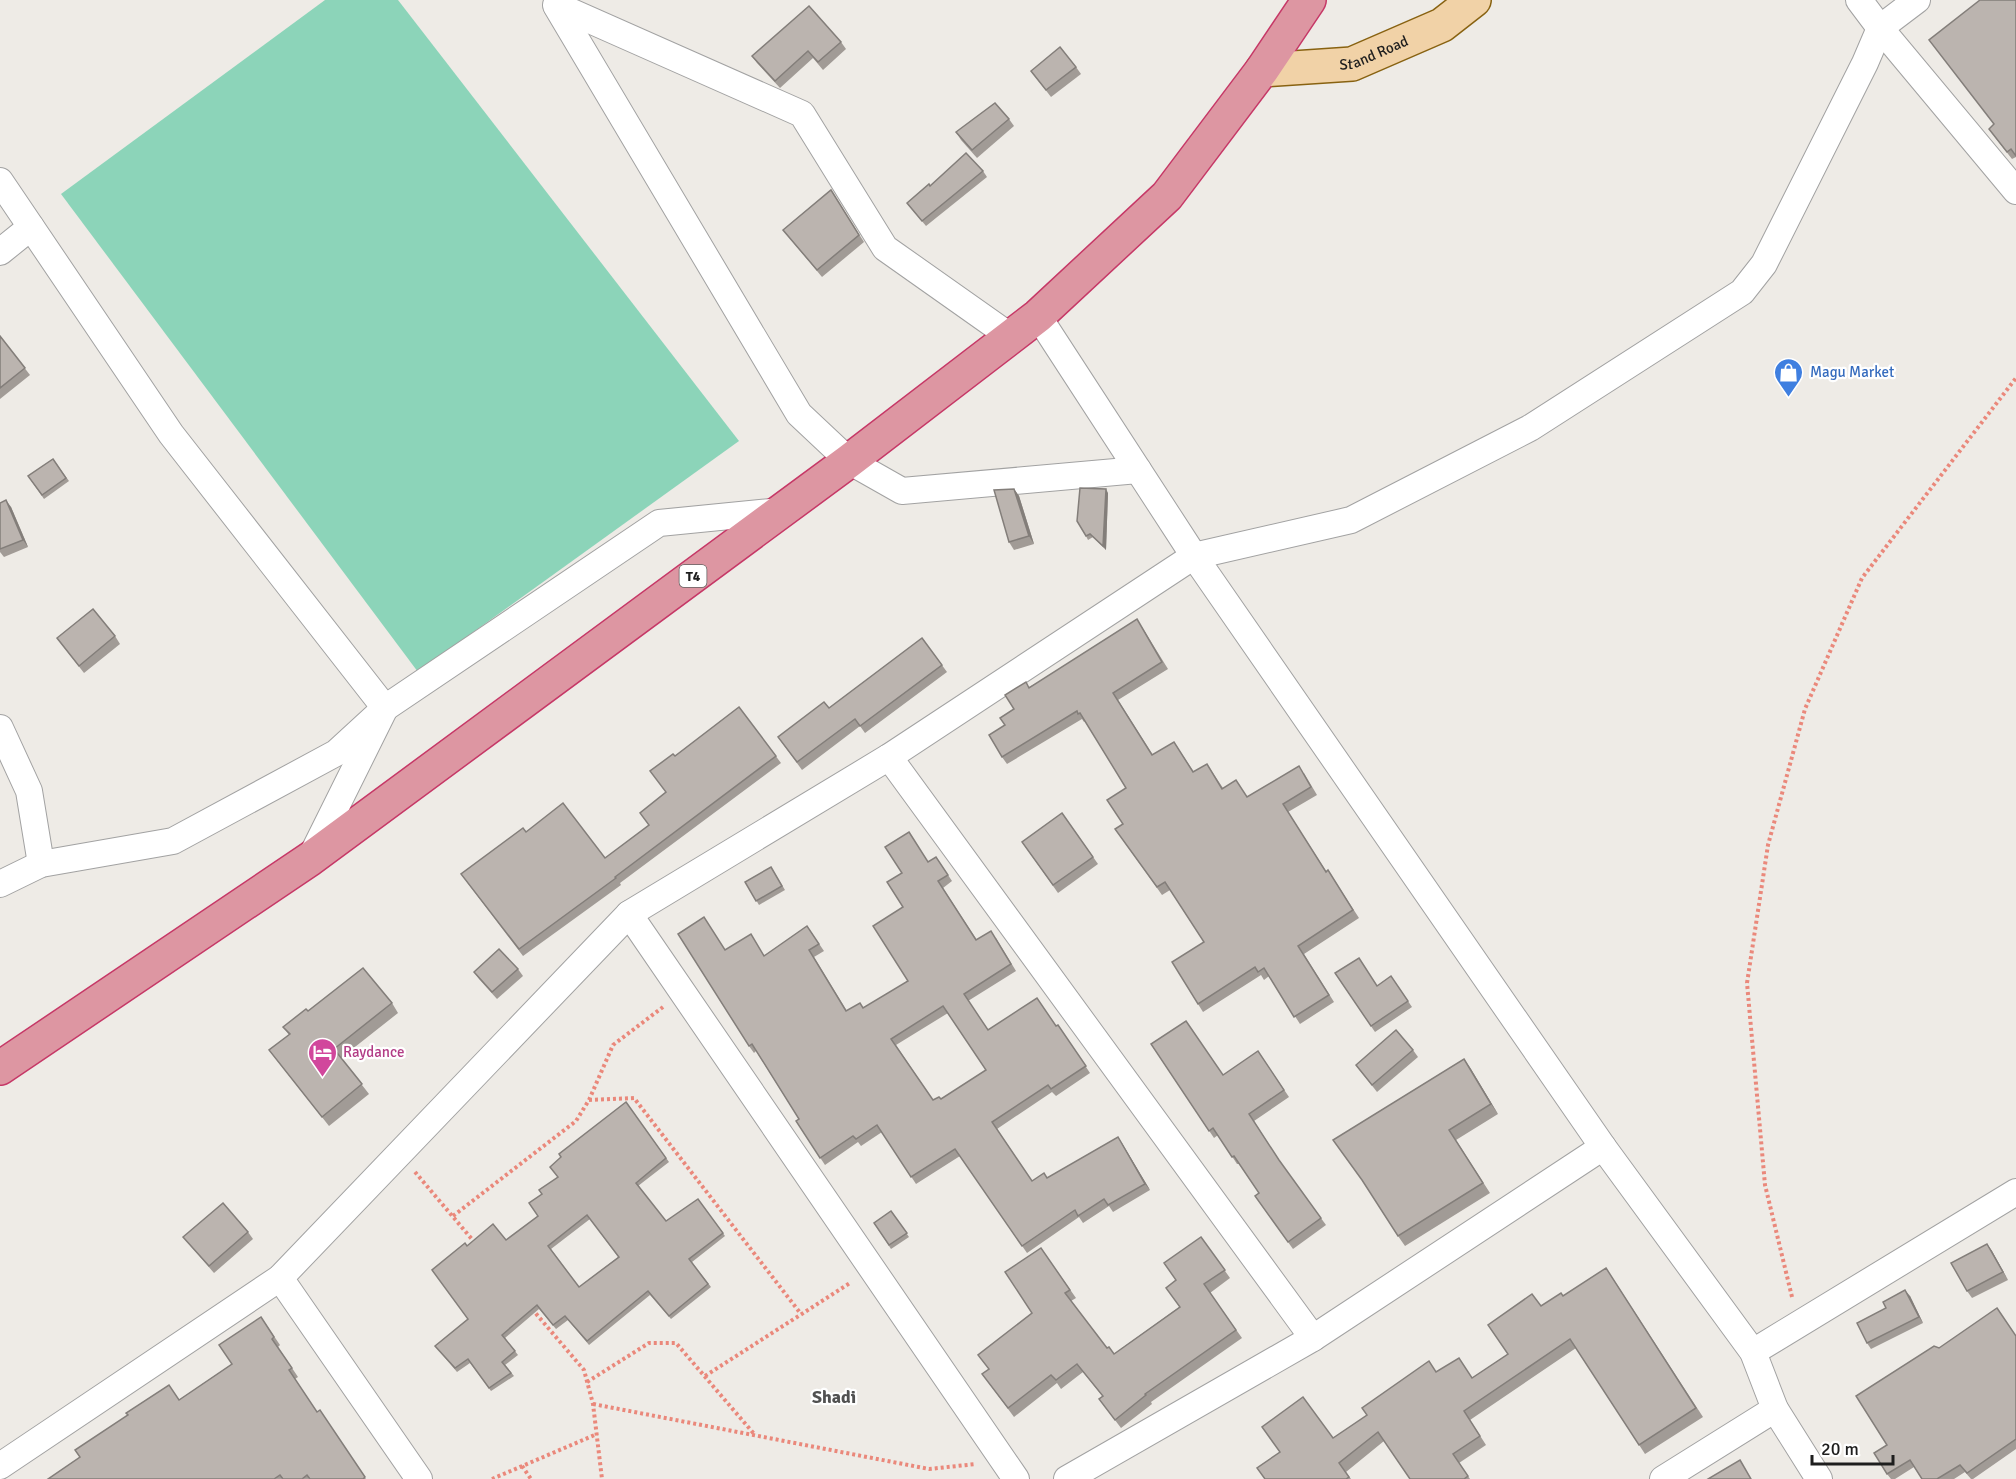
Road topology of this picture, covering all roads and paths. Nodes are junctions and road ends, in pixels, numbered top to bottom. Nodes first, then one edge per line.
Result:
1 (1309, 0) edge
2 (1474, 0) edge
3 (1859, 0) edge
4 (1917, 0) edge
5 (554, 3) edge
6 (1880, 28) junction
7 (1262, 70) junction
8 (0, 181) edge
9 (2016, 191) edge
10 (31, 227) junction
11 (0, 252) edge
12 (1038, 316) junction
13 (1011, 337) junction
14 (2016, 378) edge
15 (849, 461) junction
16 (1138, 470) junction
17 (781, 511) junction
18 (1194, 556) junction
19 (385, 708) junction
20 (0, 728) edge
21 (889, 757) junction
22 (310, 859) junction
23 (41, 864) junction
24 (0, 884) edge
25 (629, 914) junction
26 (682, 992) junction
27 (0, 1068) edge
28 (590, 1100) junction
29 (1603, 1147) junction
30 (399, 1154) junction
31 (2016, 1192) edge
32 (453, 1216) junction
33 (484, 1252) edge
34 (872, 1269) junction
35 (280, 1278) junction
36 (530, 1306) edge
37 (801, 1314) junction
38 (1798, 1324) junction
39 (1313, 1338) junction
40 (1753, 1352) junction
41 (705, 1376) junction
42 (587, 1382) junction
43 (593, 1404) junction
44 (1774, 1408) junction
45 (597, 1434) junction
46 (755, 1435) junction
47 (0, 1466) edge
48 (522, 1466) junction
49 (1010, 1470) edge
50 (419, 1479) edge
51 (492, 1479) edge
52 (531, 1479) edge
53 (603, 1479) edge
54 (1067, 1479) edge
55 (1663, 1479) edge
56 (1819, 1479) edge

1 - 7 highway, T4
2 - 7 main road, Stand Road
3 - 6 street
4 - 6 street
5 - 13 street
5 - 15 street
6 - 9 street
6 - 18 street
7 - 12 highway, T4
8 - 10 street
10 - 11 street
10 - 19 street
12 - 13 highway, T4
12 - 16 street
13 - 15 highway, T4
14 - 38 path
15 - 16 street
15 - 17 highway, T4
16 - 18 street
17 - 19 street
17 - 22 highway, T4
18 - 21 street
18 - 29 street
19 - 22 street
19 - 23 street
20 - 23 street
21 - 25 street
21 - 39 street
22 - 27 highway, T4
23 - 24 street
25 - 26 street
25 - 30 street
26 - 28 path
26 - 34 street
28 - 32 path
28 - 37 path
29 - 39 street
29 - 40 street
30 - 32 path
30 - 35 street
31 - 38 street
32 - 33 path
34 - 37 path
34 - 49 street
35 - 47 street
35 - 50 street
36 - 42 path
37 - 41 path
38 - 40 street
39 - 54 street
40 - 44 street
41 - 42 path
41 - 46 path
42 - 43 path
43 - 45 path
43 - 46 path
44 - 55 street
44 - 56 street
45 - 48 path
45 - 53 path
46 - 49 path
48 - 51 path
48 - 52 path

